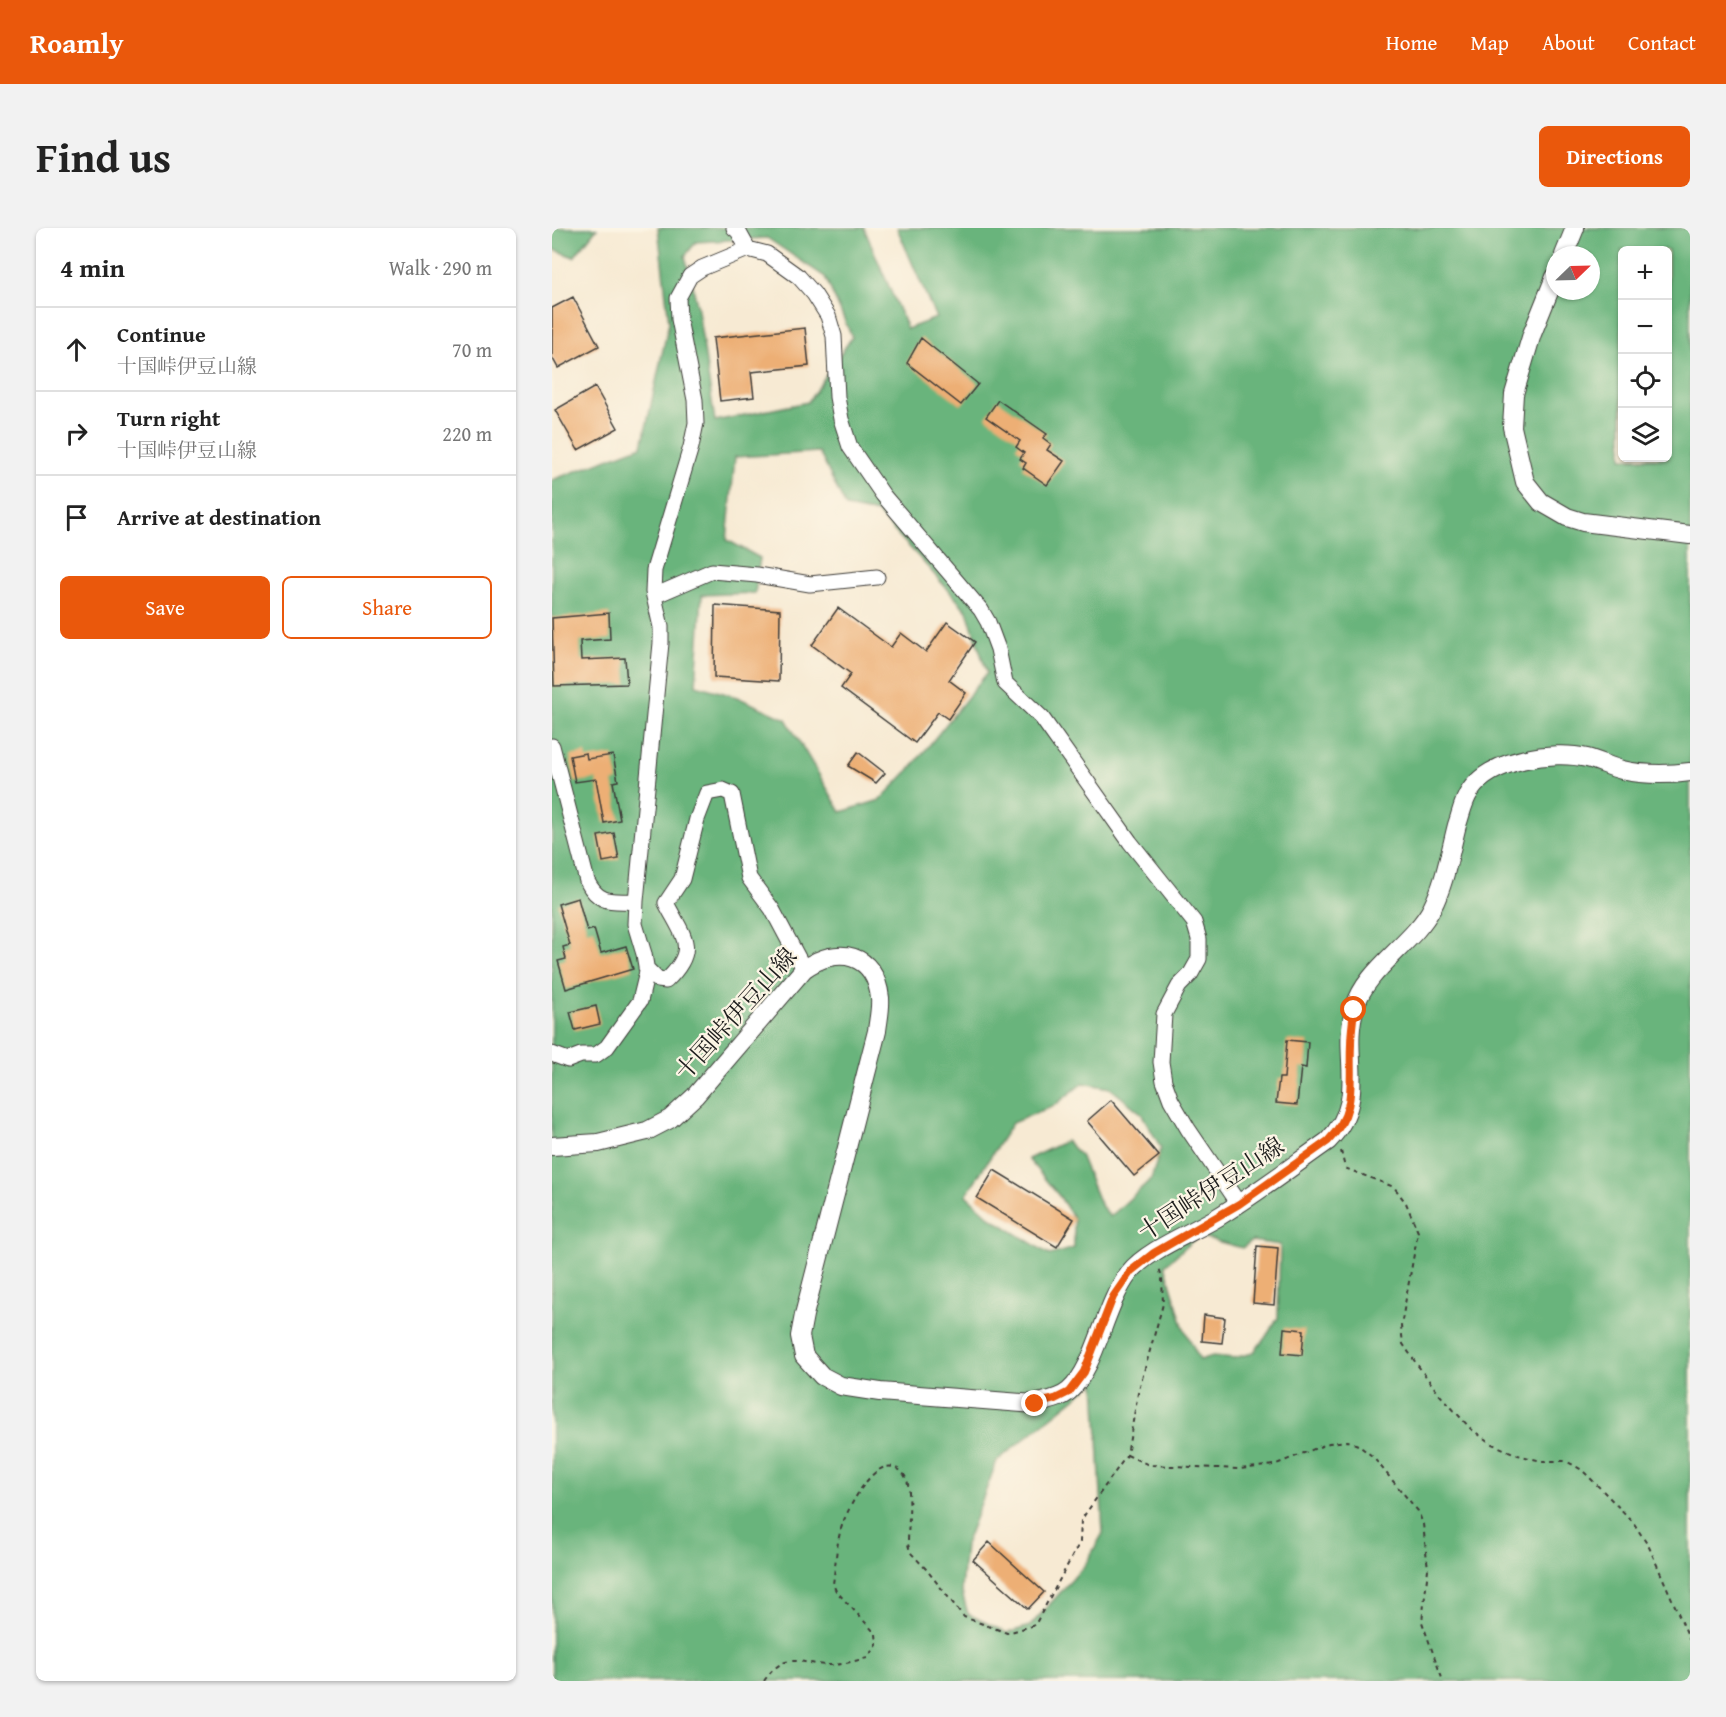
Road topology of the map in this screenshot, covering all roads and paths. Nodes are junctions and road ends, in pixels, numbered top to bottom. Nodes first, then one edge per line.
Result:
1 (734, 228) edge
2 (1575, 228) edge
3 (1568, 246) edge
4 (748, 249) junction
5 (1546, 299) edge
6 (1690, 535) edge
7 (877, 577) dead end
8 (654, 596) junction
9 (552, 746) edge
10 (1690, 772) edge
11 (636, 901) junction
12 (646, 968) junction
13 (804, 969) junction
14 (552, 1054) edge
15 (1337, 1132) junction
16 (552, 1146) edge
17 (1239, 1204) junction
18 (1154, 1253) junction
19 (1127, 1455) junction
20 (1690, 1640) edge
21 (764, 1681) edge
22 (1443, 1681) edge

1 - 4 street
2 - 3 main road
4 - 8 street
4 - 17 street
5 - 6 main road
7 - 8 street
8 - 11 street
9 - 11 street
10 - 15 main road, 十国峠伊豆山線
11 - 12 street
12 - 13 street
12 - 14 street
13 - 16 main road, 十国峠伊豆山線
13 - 18 main road, 十国峠伊豆山線
15 - 17 main road, 十国峠伊豆山線
15 - 20 path
17 - 18 main road, 十国峠伊豆山線
18 - 19 path
19 - 21 path
19 - 22 path

